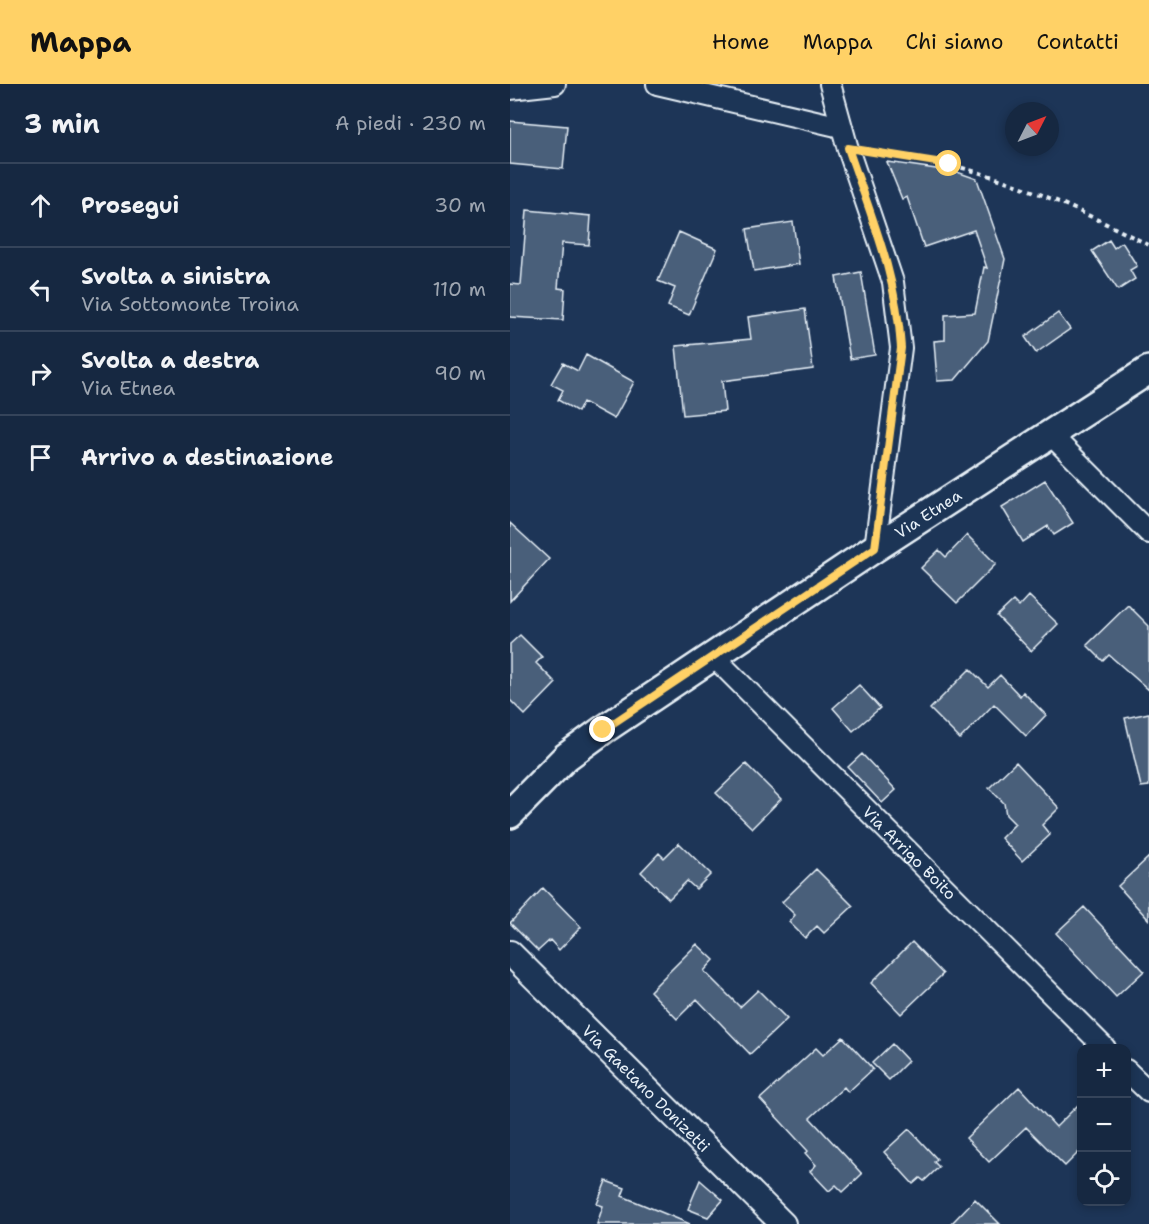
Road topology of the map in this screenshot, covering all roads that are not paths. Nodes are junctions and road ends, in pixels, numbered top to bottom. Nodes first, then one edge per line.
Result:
1 (555, 84) edge
2 (657, 84) edge
3 (830, 84) edge
4 (510, 89) edge
5 (841, 127) junction
6 (1149, 370) edge
7 (1050, 434) junction
8 (1149, 533) edge
9 (875, 548) junction
10 (712, 656) junction
11 (510, 814) edge
12 (510, 953) edge
13 (1101, 1044) edge
14 (1131, 1075) edge
15 (1149, 1092) edge
16 (783, 1224) edge

1 - 4 street
2 - 5 street
3 - 5 street
5 - 9 street
6 - 7 main road, Via Etnea
7 - 8 street
7 - 9 main road, Via Etnea
9 - 10 main road, Via Etnea
10 - 11 main road, Via Etnea
10 - 13 street, Via Arrigo Boito
12 - 16 street, Via Gaetano Donizetti
14 - 15 street

